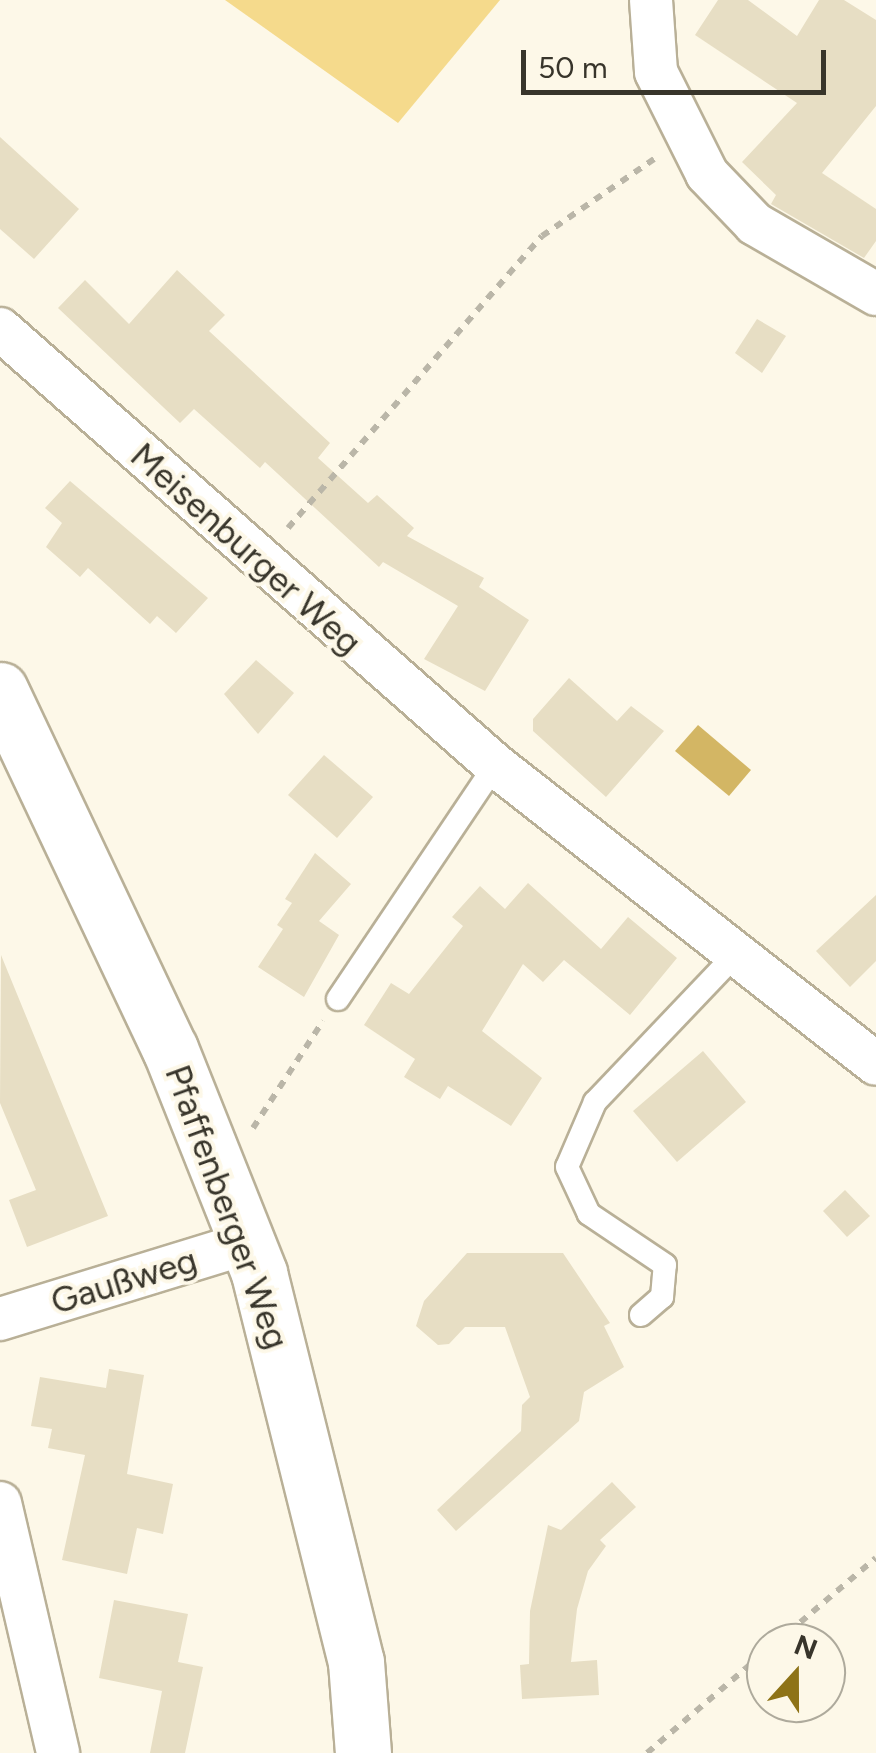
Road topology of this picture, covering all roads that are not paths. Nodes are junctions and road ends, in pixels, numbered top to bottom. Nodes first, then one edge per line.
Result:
1 (651, 0) edge
2 (876, 294) edge
3 (0, 328) edge
4 (0, 690) edge
5 (495, 765) junction
6 (736, 954) junction
7 (338, 999) road end
8 (876, 1064) edge
9 (247, 1243) junction
10 (641, 1315) dead end
11 (0, 1319) edge
12 (0, 1503) edge
13 (58, 1753) edge
14 (363, 1753) edge

1 - 2 street
3 - 5 street, Meisenburger Weg
4 - 9 main road, Pfaffenberger Weg
5 - 6 street, Meisenburger Weg
5 - 7 lane
6 - 8 street, Meisenburger Weg
6 - 10 lane
9 - 11 street, Gaußweg
9 - 14 main road, Pfaffenberger Weg
12 - 13 street

